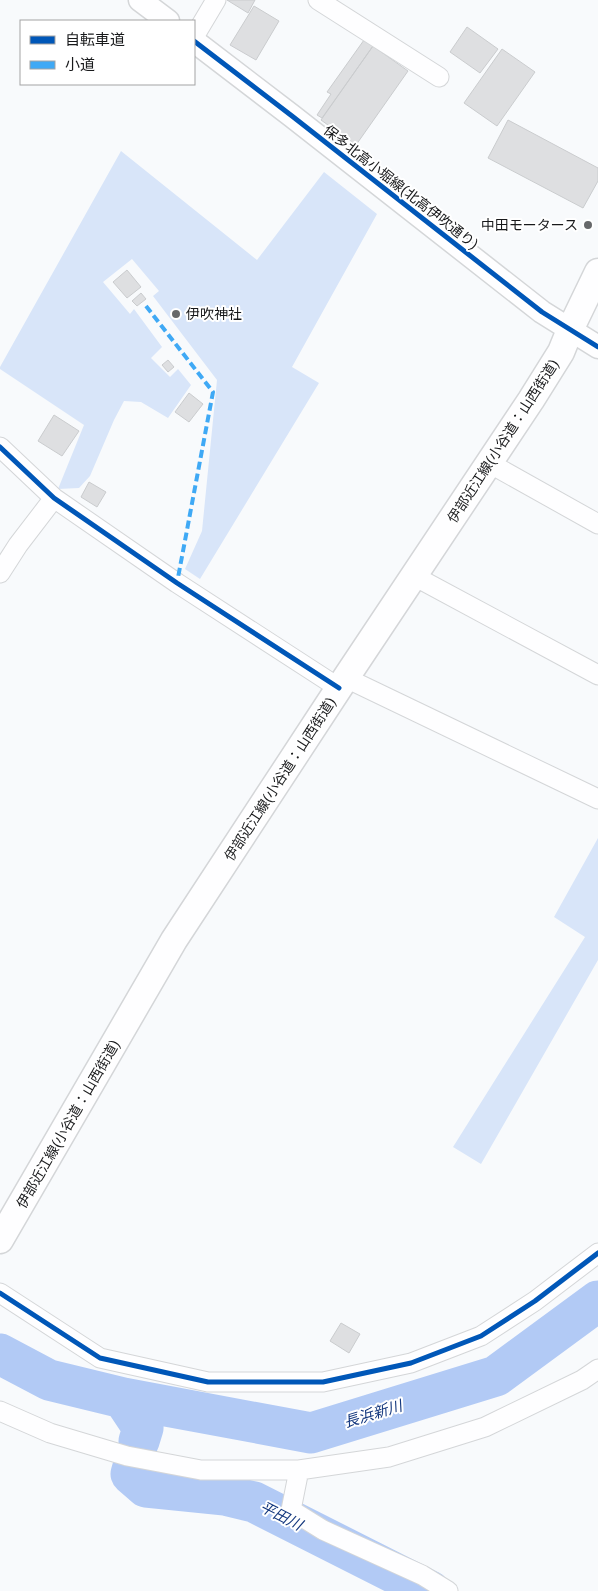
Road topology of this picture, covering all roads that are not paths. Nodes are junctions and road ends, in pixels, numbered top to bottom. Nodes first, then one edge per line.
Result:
1 (140, 0) edge
2 (216, 0) edge
3 (318, 0) edge
4 (167, 20) edge
5 (195, 35) edge
6 (195, 42) edge
7 (439, 77) dead end
8 (598, 272) edge
9 (570, 330) junction
10 (598, 347) edge
11 (0, 447) edge
12 (489, 463) junction
13 (54, 498) junction
14 (598, 524) edge
15 (0, 573) edge
16 (414, 576) junction
17 (598, 675) edge
18 (343, 683) junction
19 (598, 799) edge
20 (0, 1240) edge
21 (598, 1253) edge
22 (0, 1294) edge
23 (598, 1370) edge
24 (0, 1412) edge
25 (299, 1470) junction
26 (448, 1591) edge

1 - 4 street
2 - 5 street
3 - 7 street
6 - 9 street, 保多北高小堀線(北高伊吹通り)
8 - 9 main road, 伊部近江線(小谷道：山西街道)
9 - 10 street, 保多北高小堀線(北高伊吹通り)
9 - 12 main road, 伊部近江線(小谷道：山西街道)
11 - 13 street
12 - 14 street
12 - 16 main road, 伊部近江線(小谷道：山西街道)
13 - 15 street
13 - 18 street
16 - 17 street
16 - 18 main road, 伊部近江線(小谷道：山西街道)
18 - 19 street
18 - 20 main road, 伊部近江線(小谷道：山西街道)
21 - 22 street
23 - 25 street
24 - 25 street
25 - 26 street

